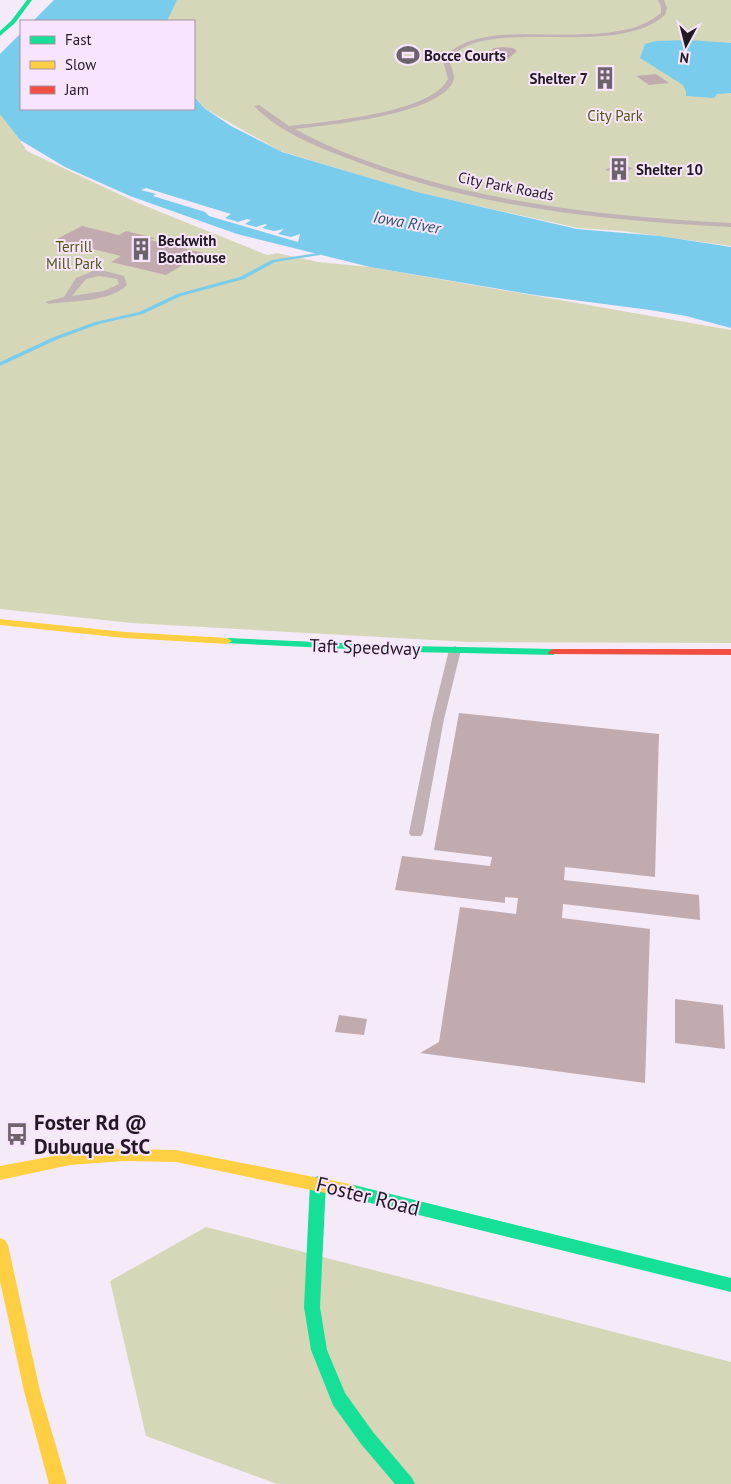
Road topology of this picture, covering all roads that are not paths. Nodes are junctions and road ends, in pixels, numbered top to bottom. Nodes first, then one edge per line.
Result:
1 (17, 0) edge
2 (30, 0) edge
3 (661, 0) edge
4 (6, 11) dead end
5 (0, 34) edge
6 (257, 106) dead end
7 (286, 128) junction
8 (731, 225) edge
9 (68, 298) junction
10 (49, 302) dead end
11 (0, 622) edge
12 (455, 650) junction
13 (731, 652) edge
14 (416, 833) dead end
15 (0, 1173) edge
16 (318, 1183) junction
17 (0, 1245) edge
18 (731, 1285) edge
19 (58, 1484) edge
20 (406, 1484) edge

1 - 4 street
2 - 5 street
3 - 7 lane
6 - 7 lane, City Park Roads
7 - 8 lane, City Park Roads
9 - 9 lane
9 - 10 lane
11 - 12 street, Taft Speedway
12 - 13 street, Taft Speedway
12 - 14 lane
15 - 16 street, Foster Road
16 - 18 street, Foster Road
16 - 20 street
17 - 19 street

